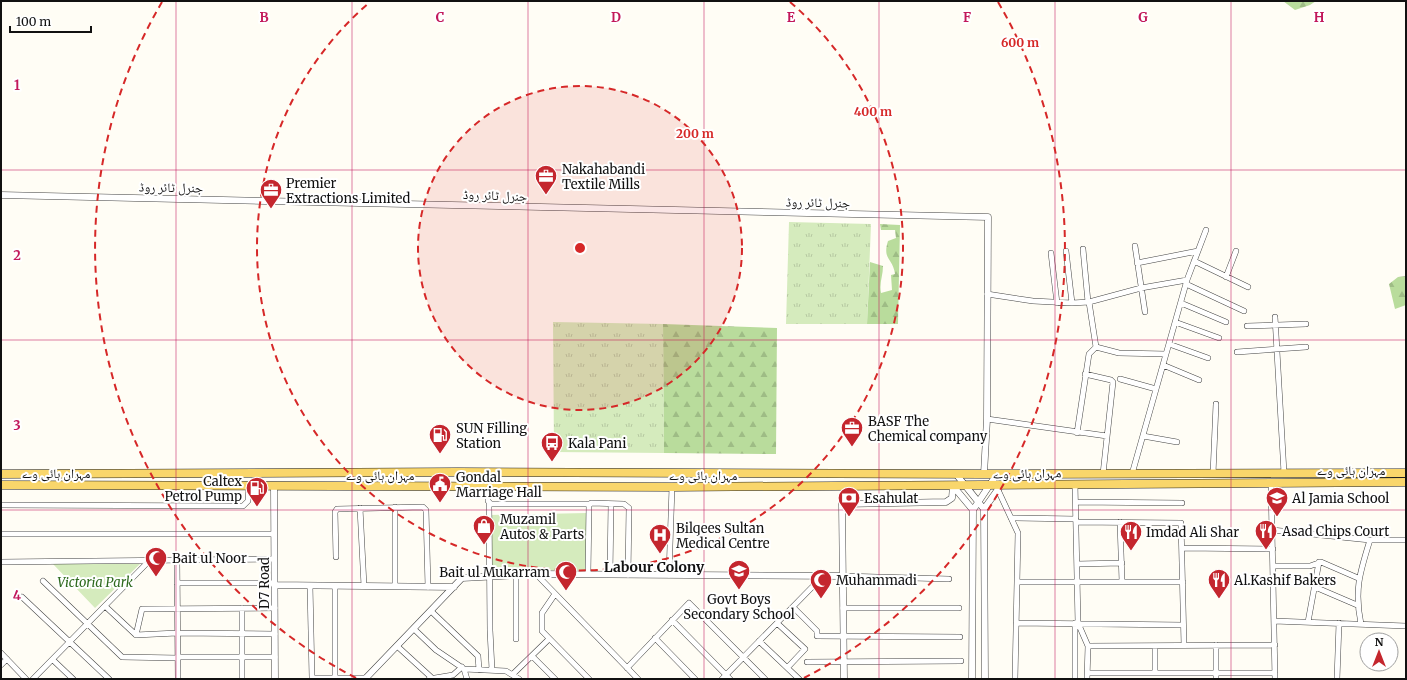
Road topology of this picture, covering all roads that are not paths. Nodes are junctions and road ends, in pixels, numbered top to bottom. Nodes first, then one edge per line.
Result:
1 (1, 195) edge
2 (1206, 230) dead end
3 (1135, 246) dead end
4 (1083, 249) dead end
5 (1066, 251) dead end
6 (1198, 251) junction
7 (1236, 251) dead end
8 (1051, 253) dead end
9 (1194, 261) junction
10 (1137, 263) junction
11 (1226, 277) junction
12 (1187, 282) junction
13 (1248, 287) dead end
14 (1141, 288) junction
15 (987, 294) junction
16 (1089, 302) junction
17 (1057, 303) junction
18 (1072, 303) junction
19 (1181, 303) junction
20 (1244, 311) dead end
21 (1144, 312) dead end
22 (1275, 317) dead end
23 (1175, 322) junction
24 (1226, 322) dead end
25 (1306, 324) dead end
26 (1247, 326) dead end
27 (1276, 326) junction
28 (1219, 338) dead end
29 (1169, 344) junction
30 (1096, 347) junction
31 (1306, 347) dead end
32 (1277, 350) junction
33 (1237, 352) dead end
34 (1166, 354) junction
35 (1208, 358) dead end
36 (1163, 365) junction
37 (1085, 374) junction
38 (1120, 379) dead end
39 (1199, 380) dead end
40 (1156, 390) junction
41 (1216, 404) dead end
42 (987, 419) junction
43 (1078, 432) junction
44 (1106, 436) junction
45 (1143, 436) junction
46 (1177, 442) dead end
47 (412, 472) junction
48 (1284, 473) junction
49 (1406, 473) edge
50 (1, 474) edge
51 (956, 474) junction
52 (984, 474) junction
53 (998, 474) junction
54 (1103, 474) junction
55 (1132, 474) junction
56 (1213, 474) junction
57 (1406, 482) edge
58 (1271, 483) junction
59 (1075, 484) junction
60 (1, 485) edge
61 (990, 485) junction
62 (249, 486) junction
63 (274, 486) junction
64 (488, 486) junction
65 (953, 486) junction
66 (966, 486) junction
67 (412, 487) junction
68 (672, 487) junction
69 (1000, 488) junction
70 (978, 502) junction
71 (1076, 502) junction
72 (1182, 502) dead end
73 (489, 503) junction
74 (590, 504) junction
75 (611, 504) junction
76 (1, 505) edge
77 (395, 507) junction
78 (360, 508) junction
79 (984, 509) junction
80 (973, 510) junction
81 (1011, 518) junction
82 (1076, 520) junction
83 (1120, 522) junction
84 (1272, 530) junction
85 (1, 534) edge
86 (274, 534) junction
87 (1370, 540) junction
88 (1406, 540) edge
89 (1183, 548) junction
90 (1273, 549) junction
91 (336, 557) dead end
92 (274, 559) junction
93 (177, 561) junction
94 (1, 562) edge
95 (148, 562) junction
96 (1319, 562) junction
97 (1122, 563) junction
98 (1077, 564) junction
99 (1273, 566) junction
100 (536, 574) junction
101 (588, 574) junction
102 (610, 574) junction
103 (516, 575) junction
104 (628, 575) junction
105 (669, 575) junction
106 (491, 576) junction
107 (823, 576) junction
108 (842, 576) junction
109 (1358, 578) junction
110 (949, 579) dead end
111 (43, 581) dead end
112 (1017, 582) junction
113 (1077, 582) junction
114 (1122, 582) junction
115 (1183, 582) junction
116 (177, 583) junction
117 (274, 584) junction
118 (310, 586) junction
119 (335, 586) junction
120 (364, 586) junction
121 (395, 586) junction
122 (428, 587) junction
123 (454, 587) junction
124 (1315, 587) junction
125 (555, 594) junction
126 (22, 597) dead end
127 (1357, 605) junction
128 (105, 606) junction
129 (793, 607) junction
130 (242, 608) junction
131 (275, 608) junction
132 (843, 608) junction
133 (959, 608) dead end
134 (177, 610) junction
135 (431, 611) junction
136 (672, 620) junction
137 (1274, 621) junction
138 (1308, 622) junction
139 (777, 623) junction
140 (1016, 623) junction
141 (1076, 623) junction
142 (1340, 623) junction
143 (88, 624) junction
144 (1361, 624) junction
145 (1183, 625) junction
146 (1406, 626) edge
147 (414, 629) junction
148 (177, 633) junction
149 (242, 634) junction
150 (275, 634) junction
151 (136, 635) junction
152 (844, 635) junction
153 (960, 637) dead end
154 (655, 638) junction
155 (516, 639) dead end
156 (549, 639) junction
157 (759, 641) junction
158 (70, 642) junction
159 (1216, 645) junction
160 (1275, 645) junction
161 (397, 646) junction
162 (1088, 646) junction
163 (1155, 646) junction
164 (1184, 646) junction
165 (1, 653) edge
166 (532, 656) junction
167 (242, 657) junction
168 (744, 657) junction
169 (178, 658) junction
170 (275, 658) junction
171 (7, 659) junction
172 (53, 660) junction
173 (961, 661) dead end
174 (807, 662) dead end
175 (844, 662) junction
176 (1, 665) edge
177 (788, 667) junction
178 (463, 668) junction
179 (627, 668) junction
180 (479, 670) junction
181 (492, 670) junction
182 (1088, 673) junction
183 (1155, 673) junction
184 (1216, 673) junction
185 (1275, 673) junction
186 (513, 674) junction
187 (36, 678) edge
188 (335, 678) edge
189 (366, 678) edge
190 (432, 678) edge
191 (636, 678) edge
192 (726, 678) edge
193 (26, 679) edge
194 (73, 679) edge
195 (109, 679) edge
196 (178, 679) edge
197 (242, 679) edge
198 (275, 679) edge
199 (428, 679) edge
200 (467, 679) edge
201 (519, 679) edge
202 (555, 679) edge
203 (589, 679) edge
204 (695, 679) edge
205 (765, 679) edge
206 (799, 679) edge
207 (844, 679) edge
208 (972, 679) edge
209 (985, 679) edge
210 (1015, 679) edge
211 (1075, 679) edge
212 (1087, 679) edge
213 (1216, 679) edge
214 (1275, 679) edge
215 (1337, 679) edge

1 - 15 street, جنرل ٹائر روڈ
2 - 6 street
3 - 10 street
4 - 16 street
5 - 18 street
6 - 9 street
6 - 10 street
7 - 11 street
8 - 17 street
9 - 11 street
9 - 12 street
10 - 14 street
11 - 13 street
12 - 14 street
12 - 19 street
12 - 20 street
14 - 16 street
14 - 21 street
15 - 17 street
15 - 42 street
16 - 18 street
16 - 30 street
17 - 18 street
19 - 23 street
19 - 24 street
22 - 27 street
23 - 28 street
23 - 29 street
25 - 27 street
26 - 27 street
27 - 32 street
29 - 34 street
29 - 35 street
30 - 34 street
30 - 37 street
31 - 32 street
32 - 33 street
32 - 48 street
34 - 36 street
36 - 39 street
36 - 40 street
37 - 43 street
37 - 44 street
38 - 40 street
40 - 45 street
41 - 56 street
42 - 43 street
42 - 52 street
43 - 44 street
44 - 54 street
45 - 46 street
45 - 55 street
47 - 50 main road, مہران ہائی وے
47 - 51 main road, مہران ہائی وے
47 - 67 main road
48 - 49 main road, مہران ہائی وے
48 - 56 main road, مہران ہائی وے
51 - 52 main road, مہران ہائی وے
51 - 66 street
52 - 53 main road, مہران ہائی وے
53 - 54 main road, مہران ہائی وے
53 - 61 street
54 - 55 main road, مہران ہائی وے
55 - 56 main road, مہران ہائی وے
57 - 58 main road, مہران ہائی وے
58 - 59 main road, مہران ہائی وے
58 - 84 street
59 - 69 main road, مہران ہائی وے
59 - 71 street
60 - 62 main road, مہران ہائی وے
61 - 66 main road, مہران ہائی وے
61 - 69 main road, مہران ہائی وے
61 - 70 street
62 - 63 main road, مہران ہائی وے
62 - 76 street
63 - 67 main road, مہران ہائی وے
63 - 86 street, D7 Road
64 - 67 main road, مہران ہائی وے
64 - 68 main road, مہران ہائی وے
64 - 73 street
65 - 66 main road, مہران ہائی وے
65 - 68 main road, مہران ہائی وے
65 - 80 street
65 - 108 street
66 - 70 street
68 - 105 street
69 - 79 street
69 - 81 street
70 - 79 street
70 - 80 street
71 - 72 street
71 - 82 street
73 - 74 street
73 - 106 street
74 - 75 street
74 - 101 street
75 - 102 street
75 - 104 street
77 - 78 street
77 - 121 street
77 - 122 street
78 - 91 street
78 - 120 street
79 - 209 street
80 - 208 street
81 - 82 street
81 - 112 street
82 - 83 street
82 - 98 street
83 - 89 street
83 - 97 street
84 - 87 street
84 - 90 street
85 - 86 street
86 - 92 street, D7 Road
87 - 88 street
87 - 109 street
89 - 90 street
89 - 115 street
90 - 99 street
92 - 93 street
92 - 117 street, D7 Road
93 - 95 street
93 - 116 street
94 - 95 street
95 - 128 street
96 - 99 street
96 - 109 street
96 - 124 street
97 - 98 street
97 - 114 street
98 - 113 street
99 - 137 street
100 - 101 street
100 - 103 street
100 - 125 street
101 - 102 street
102 - 104 street
103 - 106 street
103 - 155 street
104 - 105 street
105 - 107 street
106 - 123 street
106 - 181 street
107 - 108 street
107 - 129 street
108 - 110 street
108 - 132 street
109 - 127 street
111 - 143 street
112 - 113 street
112 - 140 street
113 - 114 street
113 - 141 street
114 - 115 street
115 - 145 street
116 - 117 street
116 - 134 street
117 - 118 street
117 - 131 street, D7 Road
118 - 119 street
118 - 188 street
119 - 120 street
119 - 188 street
120 - 121 street
121 - 122 street
122 - 123 street
123 - 135 street
124 - 127 street
124 - 138 street
125 - 156 street
125 - 179 street
126 - 158 street
127 - 144 street
128 - 143 street
128 - 151 street
129 - 139 street
129 - 152 street
130 - 131 street
130 - 134 street
130 - 149 street
131 - 150 street, D7 Road
132 - 133 street
132 - 152 street
134 - 148 street
134 - 151 street
135 - 147 street
135 - 180 street
136 - 154 street
136 - 168 street
136 - 192 street
137 - 138 street
137 - 160 street
138 - 142 street
139 - 157 street
139 - 177 street
140 - 141 street
140 - 210 street
141 - 145 street
141 - 162 street
141 - 211 street
142 - 144 street
142 - 215 street
143 - 158 street
143 - 169 street
144 - 146 street
145 - 164 street
147 - 161 street
147 - 178 street
148 - 149 street
148 - 151 street
148 - 169 street
149 - 150 street
149 - 167 street
150 - 170 street, D7 Road
152 - 153 street
152 - 175 street
154 - 179 street
154 - 204 street
156 - 166 street
156 - 203 street
157 - 168 street
157 - 177 street
158 - 172 street
158 - 195 street
159 - 160 street
159 - 164 street
159 - 184 street
160 - 185 street
161 - 189 street
161 - 190 street
162 - 163 street
162 - 182 street
163 - 164 street
163 - 183 street
165 - 171 street
166 - 186 street
166 - 202 street
167 - 169 street
167 - 170 street
167 - 197 street
168 - 192 street
168 - 205 street
169 - 196 street
170 - 198 street, D7 Road
171 - 176 street
171 - 193 street
172 - 187 street
172 - 194 street
173 - 175 street
174 - 175 street
175 - 207 street
177 - 206 street
178 - 180 street
178 - 190 street
178 - 200 street
179 - 191 street
180 - 181 street
181 - 186 street
182 - 183 street
182 - 212 street
183 - 184 street
184 - 185 street
184 - 213 street
185 - 214 street
186 - 201 street
188 - 189 street
190 - 199 street

